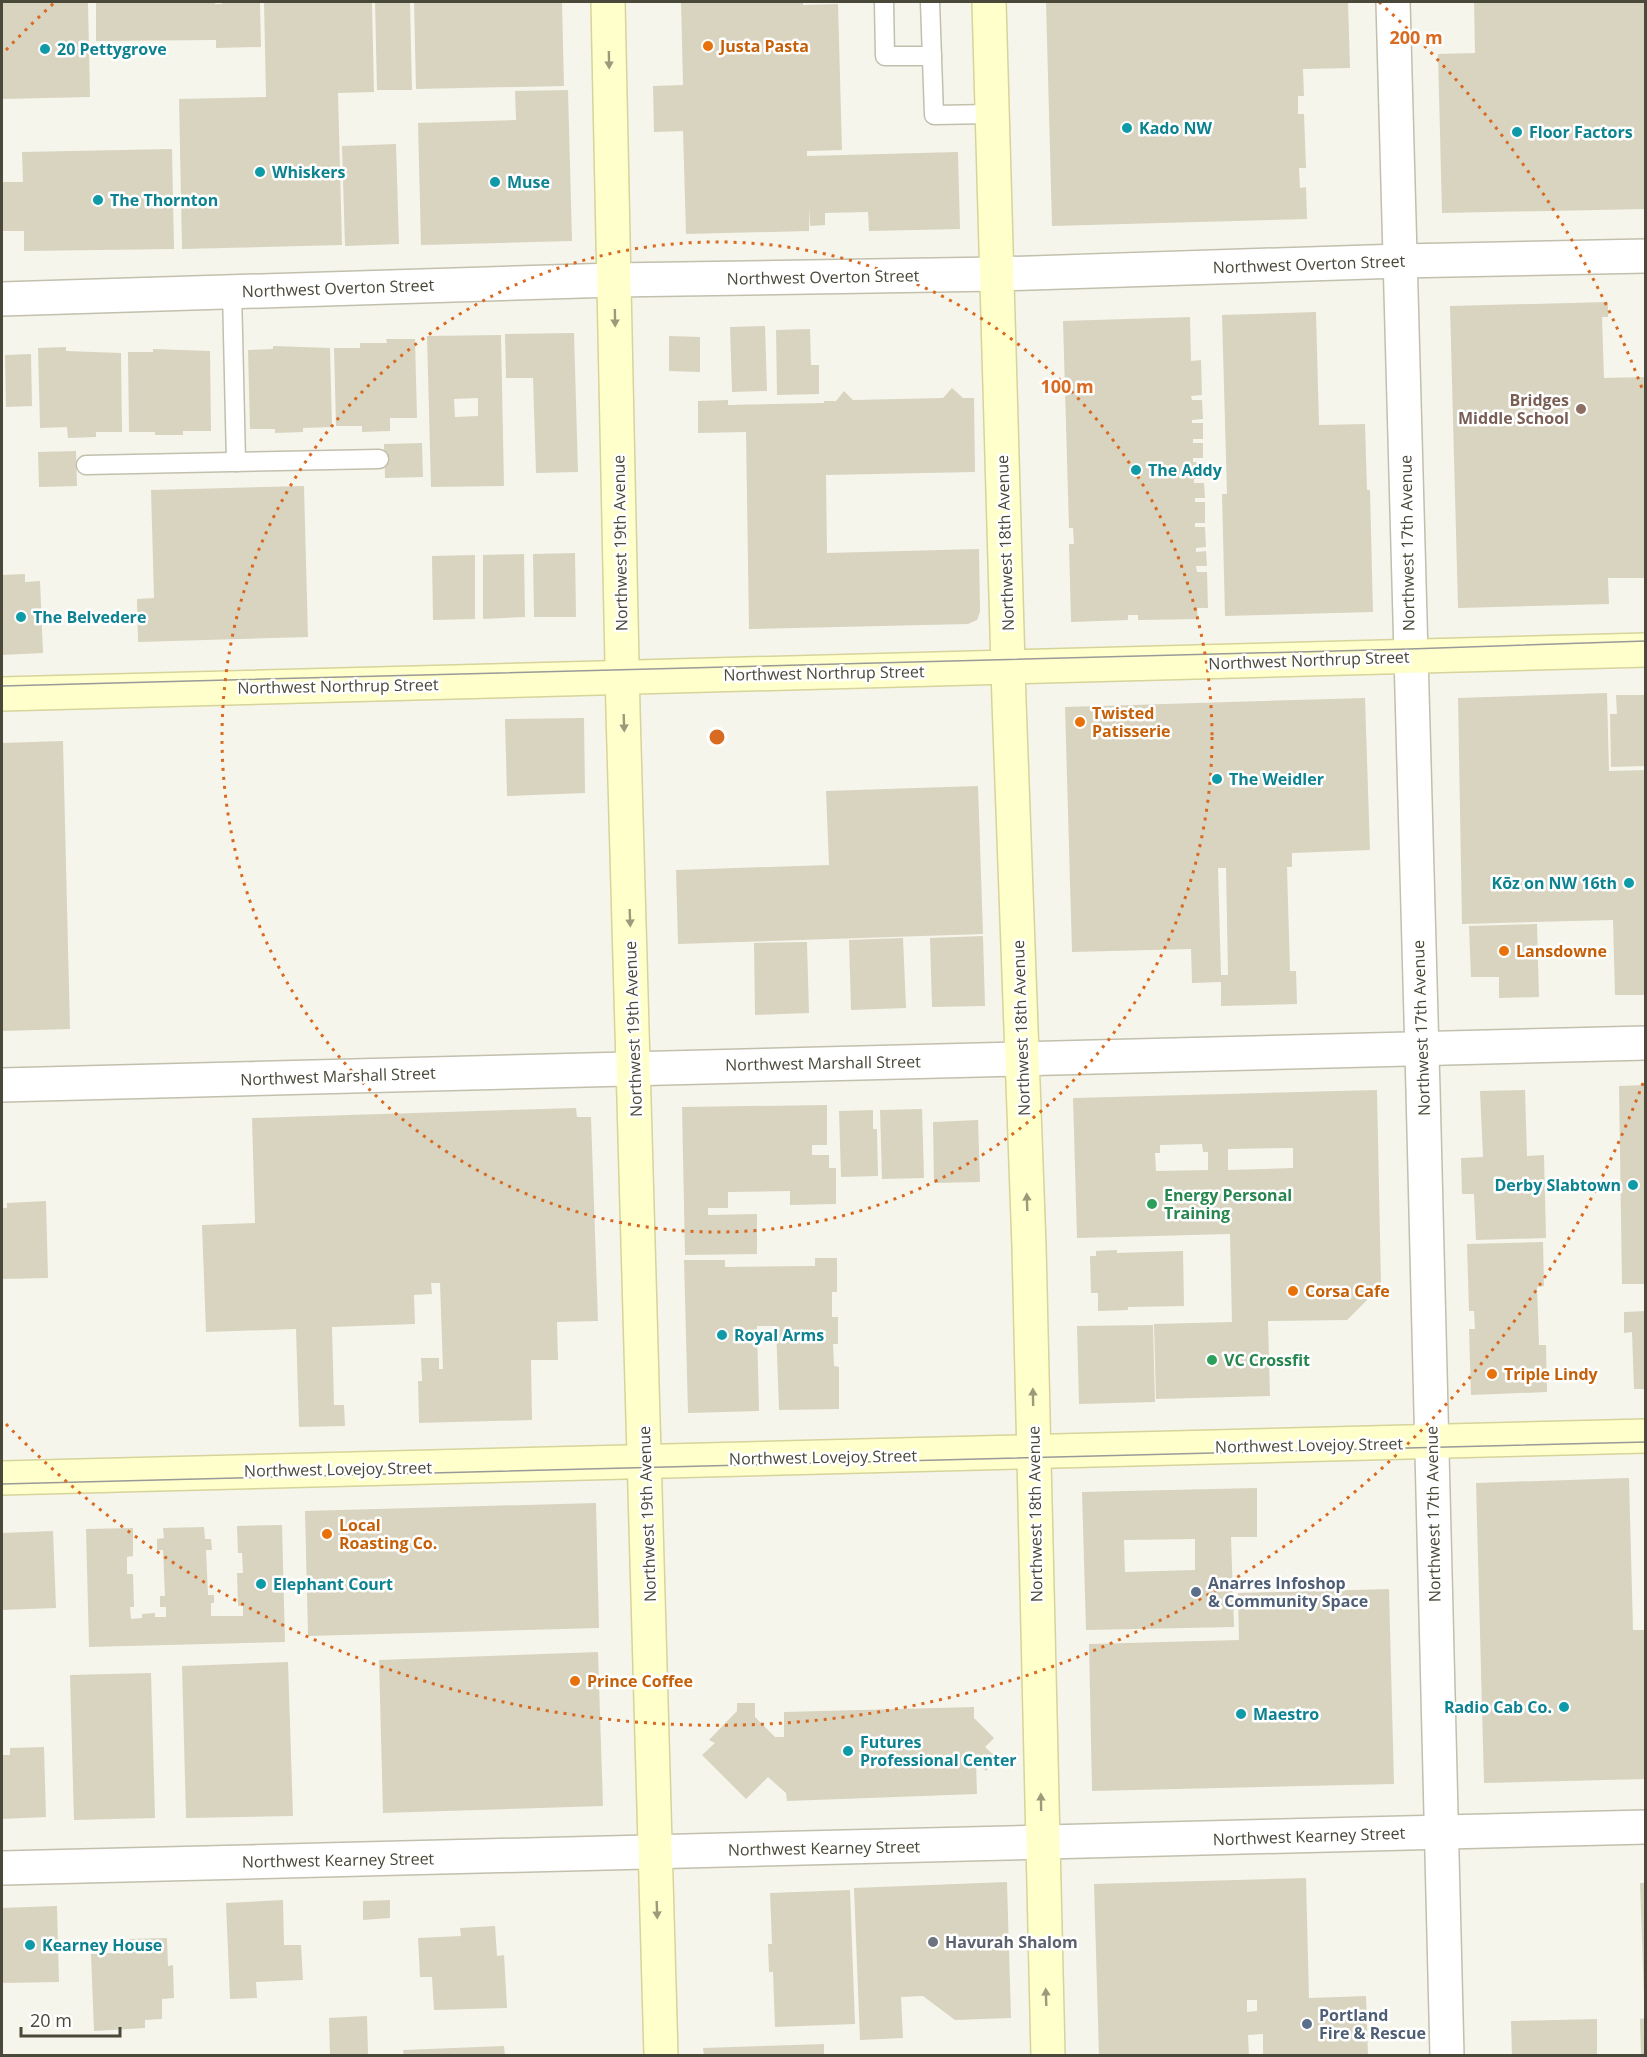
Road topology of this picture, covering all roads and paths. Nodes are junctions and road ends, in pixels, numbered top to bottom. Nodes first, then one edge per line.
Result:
1 (608, 2) edge
2 (884, 2) edge
3 (930, 2) edge
4 (989, 2) edge
5 (1393, 2) edge
6 (932, 56) junction
7 (992, 114) junction
8 (1646, 256) edge
9 (1400, 261) junction
10 (997, 274) junction
11 (614, 280) junction
12 (232, 291) junction
13 (2, 298) edge
14 (379, 459) dead end
15 (236, 462) junction
16 (86, 465) dead end
17 (1646, 650) edge
18 (1410, 658) junction
19 (1008, 668) junction
20 (623, 678) junction
21 (2, 694) edge
22 (1646, 1042) edge
23 (1422, 1048) junction
24 (1022, 1058) junction
25 (634, 1068) junction
26 (2, 1085) edge
27 (1646, 1437) edge
28 (1431, 1442) junction
29 (1035, 1452) junction
30 (646, 1462) junction
31 (2, 1478) edge
32 (1646, 1827) edge
33 (1441, 1832) junction
34 (1042, 1843) junction
35 (656, 1852) junction
36 (2, 1868) edge
37 (662, 2055) edge
38 (1048, 2055) edge
39 (1448, 2055) edge

1 -> 11 street, Northwest 19th Avenue
2 - 6 lane
3 - 6 lane
4 - 7 street, Northwest 18th Avenue
5 - 9 street, Northwest 17th Avenue
6 - 7 lane
7 - 10 street, Northwest 18th Avenue
8 - 9 street, Northwest Overton Street
9 - 10 street, Northwest Overton Street
9 - 18 street, Northwest 17th Avenue
10 - 11 street, Northwest Overton Street
10 - 19 street, Northwest 18th Avenue
11 - 12 street, Northwest Overton Street
11 -> 20 street, Northwest 19th Avenue
12 - 13 street, Northwest Overton Street
12 - 15 lane
14 - 15 lane
15 - 16 lane
17 - 18 street, Northwest Northrup Street
18 - 19 street, Northwest Northrup Street
18 - 23 street, Northwest 17th Avenue
19 - 20 street, Northwest Northrup Street
19 - 24 street, Northwest 18th Avenue
20 - 21 street, Northwest Northrup Street
20 -> 25 street, Northwest 19th Avenue
22 - 23 street, Northwest Marshall Street
23 - 24 street, Northwest Marshall Street
23 - 28 street, Northwest 17th Avenue
24 - 25 street, Northwest Marshall Street
29 -> 24 street, Northwest 18th Avenue
25 - 26 street, Northwest Marshall Street
25 - 30 street, Northwest 19th Avenue
27 - 28 street, Northwest Lovejoy Street
28 - 29 street, Northwest Lovejoy Street
28 - 33 street, Northwest 17th Avenue
29 - 30 street, Northwest Lovejoy Street
34 -> 29 street, Northwest 18th Avenue
30 - 31 street, Northwest Lovejoy Street
30 - 35 street, Northwest 19th Avenue
32 - 33 street, Northwest Kearney Street
33 - 34 street, Northwest Kearney Street
33 - 39 street, Northwest 17th Avenue
34 - 35 street, Northwest Kearney Street
38 -> 34 street, Northwest 18th Avenue
35 - 36 street, Northwest Kearney Street
35 -> 37 street, Northwest 19th Avenue

